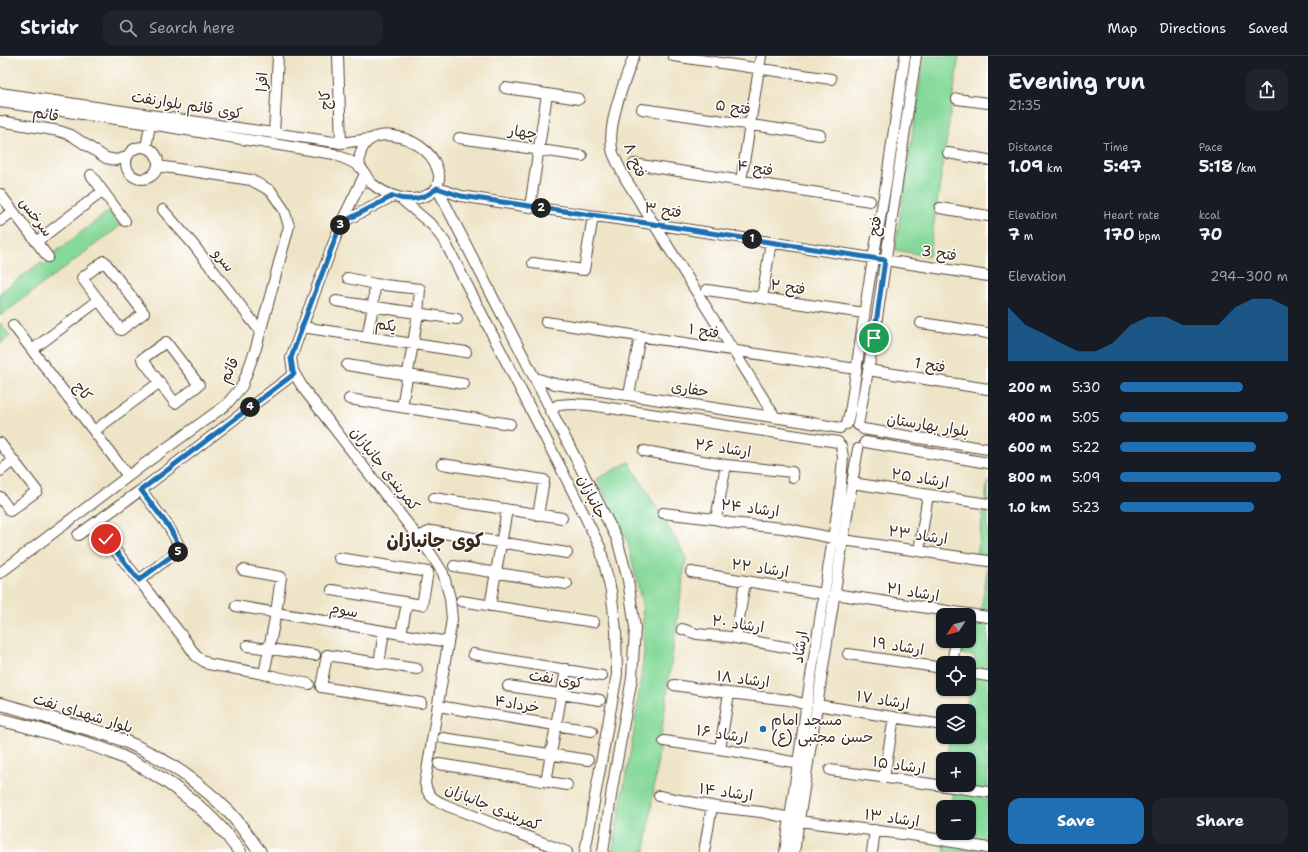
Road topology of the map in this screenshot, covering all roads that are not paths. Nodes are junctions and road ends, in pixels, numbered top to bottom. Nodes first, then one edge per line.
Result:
1 (278, 56) edge
2 (338, 56) edge
3 (634, 56) edge
4 (673, 56) edge
5 (761, 56) edge
6 (905, 56) edge
7 (916, 56) edge
8 (759, 68) junction
9 (831, 79) dead end
10 (505, 88) dead end
11 (0, 93) edge
12 (547, 94) junction
13 (578, 99) dead end
14 (957, 99) dead end
15 (0, 102) edge
16 (988, 103) edge
17 (642, 109) dead end
18 (151, 120) junction
19 (0, 121) edge
20 (750, 125) junction
21 (274, 134) junction
22 (820, 135) dead end
23 (459, 138) dead end
24 (370, 139) junction
25 (341, 143) junction
26 (146, 148) junction
27 (539, 150) junction
28 (948, 153) dead end
29 (582, 156) dead end
30 (127, 157) junction
31 (988, 160) edge
32 (634, 164) dead end
33 (158, 166) junction
34 (362, 171) junction
35 (90, 175) dead end
36 (741, 181) junction
37 (437, 188) junction
38 (103, 191) junction
39 (0, 194) edge
40 (396, 197) junction
41 (870, 201) dead end
42 (530, 206) junction
43 (940, 208) dead end
44 (163, 210) dead end
45 (13, 211) junction
46 (593, 216) junction
47 (988, 216) edge
48 (0, 221) edge
49 (125, 221) dead end
50 (341, 223) junction
51 (653, 224) junction
52 (36, 242) junction
53 (771, 242) junction
54 (48, 257) dead end
55 (873, 258) junction
56 (885, 260) junction
57 (533, 263) dead end
58 (988, 276) edge
59 (348, 278) dead end
60 (375, 284) junction
61 (707, 290) dead end
62 (762, 298) junction
63 (99, 300) junction
64 (336, 301) dead end
65 (372, 307) junction
66 (864, 313) junction
67 (418, 314) junction
68 (457, 319) dead end
69 (546, 322) dead end
70 (921, 322) dead end
71 (13, 325) dead end
72 (302, 327) junction
73 (260, 331) junction
74 (988, 332) edge
75 (640, 336) junction
76 (368, 337) junction
77 (413, 344) junction
78 (32, 350) junction
79 (733, 350) junction
80 (466, 352) dead end
81 (347, 365) dead end
82 (856, 369) junction
83 (868, 370) junction
84 (294, 374) junction
85 (408, 375) junction
86 (535, 378) junction
87 (160, 382) junction
88 (464, 384) dead end
89 (988, 389) edge
90 (629, 395) junction
91 (349, 399) dead end
92 (402, 407) junction
93 (550, 411) junction
94 (775, 417) junction
95 (510, 424) dead end
96 (844, 426) junction
97 (860, 427) junction
98 (94, 431) junction
99 (0, 443) edge
100 (839, 444) junction
101 (861, 446) junction
102 (988, 449) edge
103 (644, 451) dead end
104 (14, 461) junction
105 (988, 463) edge
106 (442, 464) dead end
107 (726, 464) junction
108 (0, 471) edge
109 (128, 476) junction
110 (793, 478) dead end
111 (852, 483) junction
112 (588, 484) junction
113 (141, 490) junction
114 (573, 492) junction
115 (928, 495) junction
116 (0, 497) edge
117 (434, 498) dead end
118 (986, 503) edge
119 (507, 510) junction
120 (663, 512) dead end
121 (538, 515) junction
122 (562, 518) dead end
123 (716, 519) junction
124 (78, 535) dead end
125 (418, 537) junction
126 (106, 539) dead end
127 (838, 539) junction
128 (501, 542) junction
129 (919, 551) junction
130 (567, 553) dead end
131 (339, 558) dead end
132 (988, 561) edge
133 (454, 566) dead end
134 (243, 570) dead end
135 (691, 572) dead end
136 (0, 573) edge
137 (496, 573) junction
138 (139, 580) junction
139 (745, 581) junction
140 (567, 584) dead end
141 (332, 590) dead end
142 (824, 594) junction
143 (834, 594) junction
144 (461, 601) dead end
145 (407, 603) junction
146 (236, 606) dead end
147 (490, 606) junction
148 (936, 610) edge
149 (276, 613) junction
150 (976, 616) edge
151 (988, 617) edge
152 (594, 622) dead end
153 (682, 628) dead end
154 (384, 632) junction
155 (401, 634) junction
156 (736, 638) junction
157 (448, 642) junction
158 (247, 646) dead end
159 (791, 648) dead end
160 (269, 650) junction
161 (473, 654) dead end
162 (848, 654) dead end
163 (315, 655) dead end
164 (379, 664) junction
165 (936, 667) edge
166 (417, 669) dead end
167 (566, 670) junction
168 (264, 674) junction
169 (976, 674) edge
170 (602, 676) dead end
171 (988, 676) edge
172 (309, 684) dead end
173 (674, 685) dead end
174 (508, 686) dead end
175 (729, 693) junction
176 (562, 695) junction
177 (600, 700) dead end
178 (421, 703) dead end
179 (0, 704) edge
180 (806, 705) junction
181 (818, 705) junction
182 (438, 706) junction
183 (894, 717) junction
184 (0, 720) edge
185 (936, 724) edge
186 (556, 725) junction
187 (592, 731) dead end
188 (807, 736) junction
189 (443, 738) dead end
190 (664, 741) dead end
191 (720, 749) junction
192 (551, 754) junction
193 (588, 760) dead end
194 (798, 763) junction
195 (439, 764) dead end
196 (830, 770) dead end
197 (884, 778) junction
198 (546, 782) junction
199 (567, 785) dead end
200 (988, 792) edge
201 (659, 796) dead end
202 (712, 806) junction
203 (794, 820) junction
204 (875, 830) junction
205 (985, 847) edge
206 (790, 849) edge
207 (240, 852) edge
208 (260, 852) edge
209 (567, 852) edge
210 (586, 852) edge
211 (603, 852) edge
212 (704, 852) edge
213 (872, 852) edge

1 - 21 street, افرا
2 - 25 street, کاج
3 - 51 street, فتح ۸
4 - 8 street
5 - 8 street
6 - 55 street, فتح
7 - 56 street, فتح
8 - 9 street
8 - 20 street
10 - 12 street
11 - 18 street, کوی قائم بلوارنفت
12 - 13 street
12 - 27 street
14 - 16 street
15 - 18 street, کوی قائم بلوارنفت
17 - 20 street, فتح ۵
18 - 21 street, کوی قائم بلوارنفت
18 - 26 street
18 - 34 street, کوی قائم بلوارنفت
19 - 30 street, قائم
20 - 22 street, فتح ۵
20 - 36 street
21 - 25 street, کوی قائم بلوارنفت
23 - 27 street, چهار
24 - 25 street, کوی قائم بلوارنفت
24 - 34 street
24 - 37 street
26 - 30 street
26 - 33 street
27 - 29 street, چهار
27 - 42 street
28 - 31 street
30 - 33 street
32 - 36 street, فتح ۴
33 - 73 street, قائم
34 - 40 street
34 - 50 street, کمربندی جانبازان
35 - 38 street
36 - 41 street, فتح ۴
37 - 40 street
37 - 42 street, فتح ۳
37 - 86 street, جانبازان
38 - 49 street
38 - 52 street
39 - 45 street, سرخس
40 - 50 street
40 - 114 street, جانبازان
42 - 46 street, فتح ۳
43 - 47 street
44 - 73 street, سرو
45 - 48 street
45 - 52 street, سرخس
46 - 51 street, فتح ۳
46 - 57 street
50 - 72 street, کمربندی جانبازان
51 - 53 street, فتح ۳
51 - 79 street, فتح ۸
52 - 54 street, سرخس
53 - 55 street, فتح ۳
53 - 62 street
55 - 56 street, فتح ۳
55 - 66 street, فتح
56 - 58 street, فتح 3
56 - 83 street, فتح
59 - 60 street
60 - 65 street
60 - 67 street
61 - 62 street, فتح ۲
62 - 66 street, فتح ۲
63 - 63 street
63 - 78 street
64 - 65 street
65 - 67 street
65 - 76 street
66 - 82 street, فتح
67 - 68 street
67 - 77 street
69 - 75 street, فتح ۱
70 - 74 street
71 - 78 street, کاج
72 - 76 street, یکم
72 - 84 street, کمربندی جانبازان
73 - 109 street, قائم
75 - 79 street, فتح ۱
75 - 90 street
76 - 77 street, یکم
77 - 80 street, یکم
77 - 85 street
78 - 98 street, کاج
79 - 82 street, فتح ۱
79 - 94 street, فتح ۸
81 - 85 street
82 - 96 street, فتح
83 - 89 street, فتح 1
83 - 97 street, فتح
84 - 113 street
84 - 125 street, کمربندی جانبازان
85 - 88 street
85 - 92 street
86 - 90 street, حفاری
86 - 93 street, جانبازان
87 - 87 street
87 - 98 street
90 - 94 street, حفاری
91 - 92 street
92 - 95 street
93 - 100 street, حفاری
93 - 112 street, جانبازان
94 - 96 street, حفاری
96 - 97 street
96 - 100 street
97 - 101 street
97 - 102 street, بلوار بهارستان
98 - 109 street, کاج
99 - 104 street
100 - 101 street
100 - 127 street, ارشاد
101 - 105 street, بلوار بهارستان
101 - 111 street, ارشاد
103 - 107 street, ارشاد ۲۶
104 - 108 street
104 - 116 street
106 - 121 street
107 - 110 street, ارشاد ۲۶
107 - 123 street
109 - 136 street, قائم
111 - 115 street, ارشاد ۲۵
111 - 127 street, ارشاد
112 - 114 street
112 - 211 street, جانبازان
113 - 124 street
113 - 138 street
114 - 210 street, جانبازان
115 - 118 street, ارشاد ۲۵
115 - 129 street
117 - 119 street
119 - 121 street
119 - 128 street
120 - 123 street, ارشاد ۲۴
121 - 122 street
123 - 127 street, ارشاد ۲۴
125 - 128 street
125 - 157 street, کمربندی جانبازان
126 - 138 street
127 - 129 street, ارشاد ۲۳
127 - 142 street, ارشاد
127 - 143 street, ارشاد
128 - 130 street
128 - 137 street
129 - 132 street, ارشاد ۲۳
131 - 145 street
133 - 137 street
134 - 149 street
135 - 139 street, ارشاد ۲۲
137 - 140 street
137 - 147 street
138 - 168 street
139 - 142 street, ارشاد ۲۲
139 - 156 street
141 - 145 street
142 - 180 street, ارشاد
143 - 148 street, ارشاد ۲۱
143 - 181 street, ارشاد
144 - 147 street
145 - 155 street
146 - 149 street, سوم
147 - 152 street
149 - 154 street, سوم
149 - 160 street
150 - 151 street, ارشاد ۲۱
153 - 156 street, ارشاد ۲۰
154 - 155 street, سوم
154 - 164 street
155 - 157 street, سوم
156 - 159 street, ارشاد ۲۰
157 - 182 street, کمربندی جانبازان
158 - 160 street
160 - 163 street
160 - 168 street
161 - 167 street
162 - 165 street, ارشاد ۱۹
164 - 166 street
164 - 178 street
167 - 170 street
167 - 176 street
168 - 172 street
169 - 171 street
173 - 175 street, ارشاد ۱۸
174 - 176 street, کوی نفت
175 - 180 street, ارشاد ۱۸
175 - 191 street
176 - 177 street, کوی نفت
176 - 186 street
179 - 208 main road, بلوار شهدای نفت
180 - 188 street, ارشاد
181 - 183 street, ارشاد ۱۷
181 - 188 street, ارشاد
182 - 186 street, خرداد۴
182 - 209 street, کمربندی جانبازان
183 - 185 street, ارشاد ۱۷
183 - 197 street
184 - 207 main road, بلوار شهدای نفت
186 - 187 street, خرداد۴
186 - 192 street
188 - 194 street, ارشاد
188 - 203 street, ارشاد
189 - 192 street
190 - 191 street, ارشاد ۱۶
191 - 194 street, ارشاد ۱۶
192 - 193 street
192 - 198 street
194 - 203 street, ارشاد
195 - 198 street
196 - 197 street, ارشاد ۱۵
197 - 200 street, ارشاد ۱۵
198 - 199 street
201 - 202 street, ارشاد ۱۴
202 - 203 street, ارشاد ۱۴
202 - 212 street
203 - 204 street, ارشاد ۱۳
203 - 206 street, ارشاد
204 - 205 street, ارشاد ۱۳
204 - 213 street

